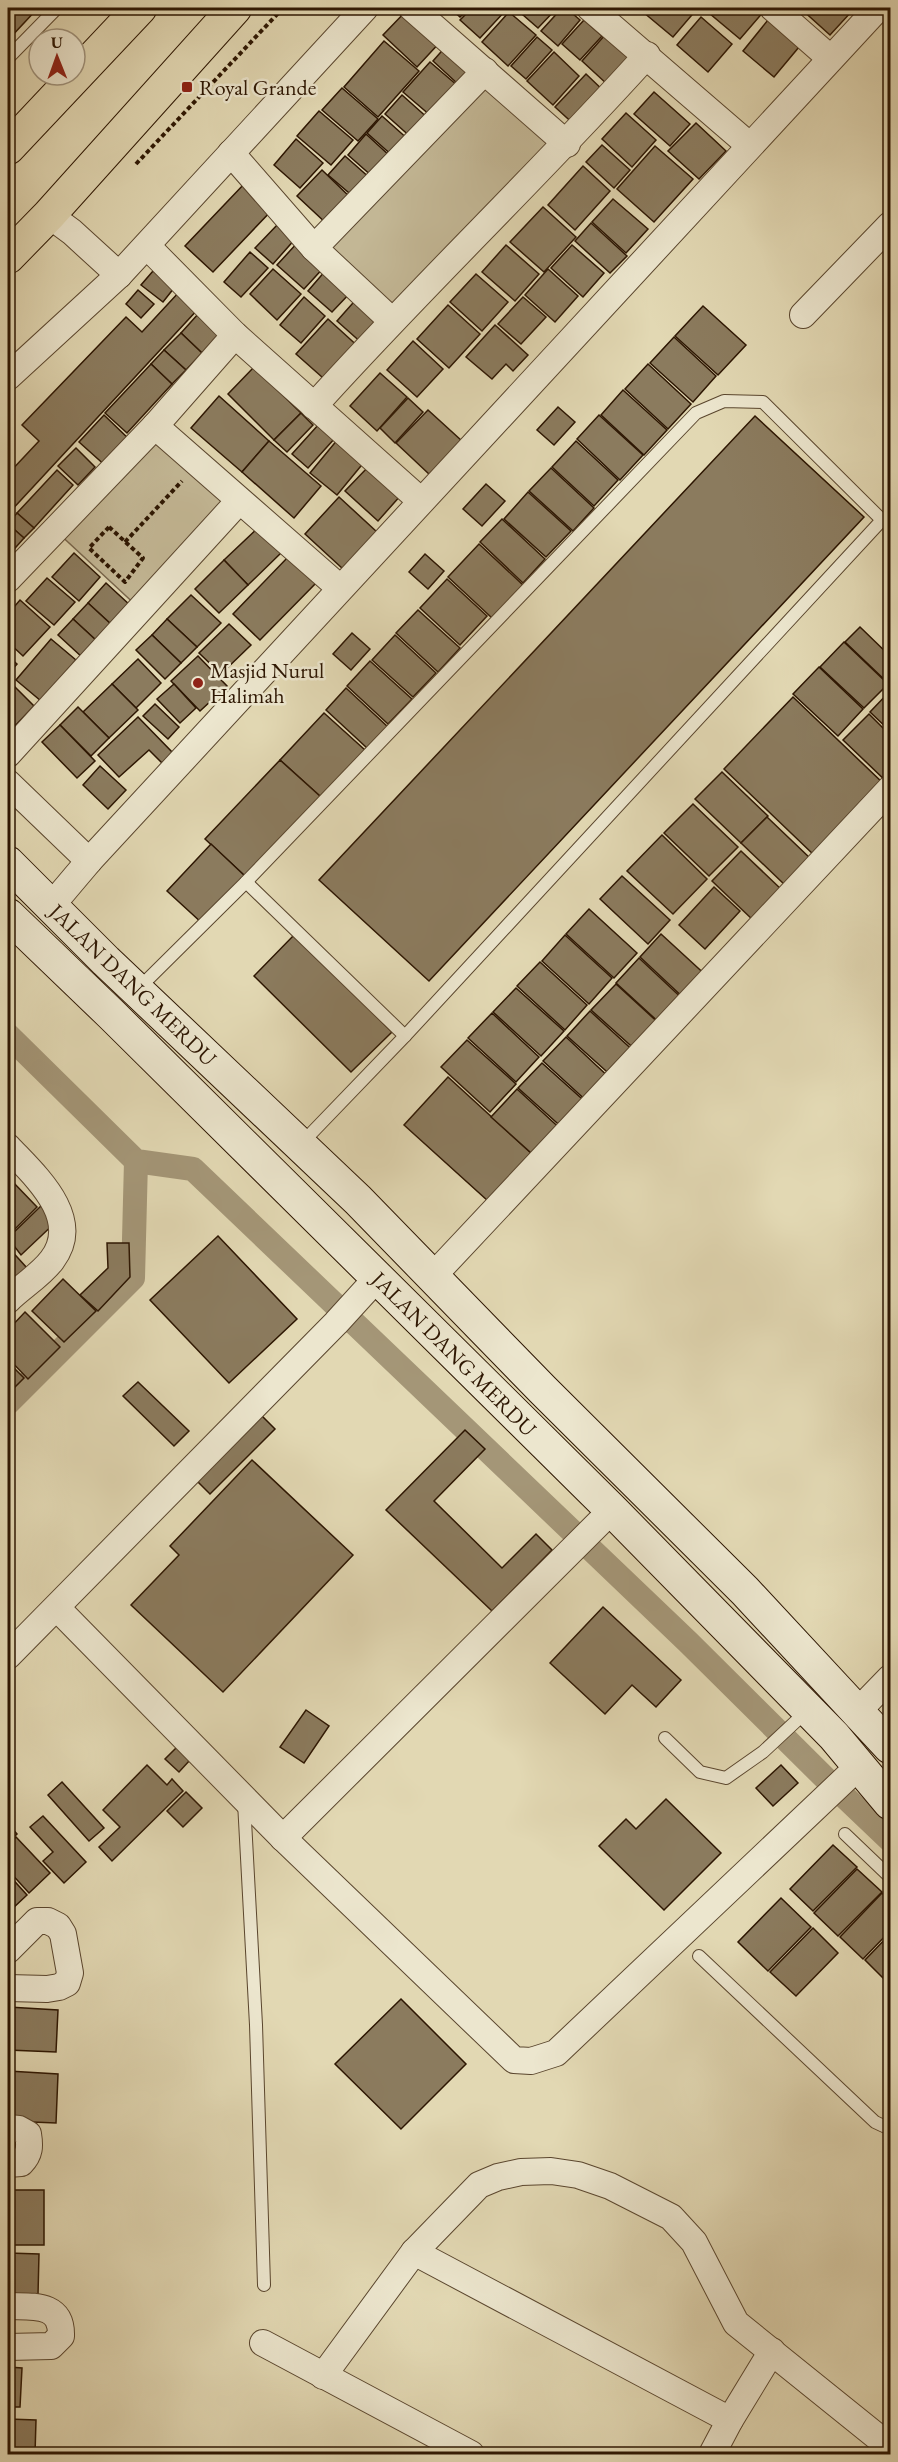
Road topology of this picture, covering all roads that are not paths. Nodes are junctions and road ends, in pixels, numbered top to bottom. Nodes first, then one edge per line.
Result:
1 (57, 8) edge
2 (140, 8) edge
3 (235, 8) edge
4 (365, 8) edge
5 (412, 8) edge
6 (591, 8) edge
7 (773, 8) edge
8 (878, 8) edge
9 (647, 55) junction
10 (8, 58) edge
11 (830, 58) junction
12 (485, 71) junction
13 (567, 144) junction
14 (749, 146) junction
15 (8, 148) edge
16 (231, 153) junction
17 (50, 215) junction
18 (891, 225) edge
19 (147, 246) junction
20 (314, 248) junction
21 (8, 257) edge
22 (119, 275) junction
23 (803, 315) dead end
24 (391, 320) junction
25 (235, 335) junction
26 (8, 377) edge
27 (314, 406) junction
28 (155, 426) junction
29 (239, 501) junction
30 (421, 501) junction
31 (886, 524) edge
32 (8, 579) edge
33 (340, 588) junction
34 (8, 754) edge
35 (8, 783) edge
36 (891, 789) edge
37 (89, 861) junction
38 (8, 863) edge
39 (246, 882) junction
40 (51, 906) junction
41 (8, 915) edge
42 (137, 990) junction
43 (405, 1036) junction
44 (300, 1145) junction
45 (8, 1147) edge
46 (432, 1277) junction
47 (376, 1278) junction
48 (8, 1300) edge
49 (585, 1432) junction
50 (558, 1457) junction
51 (612, 1510) junction
52 (57, 1608) junction
53 (8, 1656) edge
54 (891, 1678) edge
55 (858, 1711) junction
56 (800, 1718) junction
57 (665, 1738) dead end
58 (889, 1740) edge
59 (850, 1774) junction
60 (244, 1798) junction
61 (891, 1803) edge
62 (845, 1834) dead end
63 (283, 1838) junction
64 (891, 1877) edge
65 (8, 1950) edge
66 (699, 1956) dead end
67 (8, 1988) edge
68 (8, 2128) edge
69 (891, 2129) edge
70 (8, 2164) edge
71 (414, 2252) junction
72 (264, 2285) dead end
73 (8, 2306) edge
74 (263, 2343) dead end
75 (8, 2347) edge
76 (772, 2350) junction
77 (323, 2376) junction
78 (730, 2420) junction
79 (891, 2447) edge
80 (471, 2454) edge
81 (712, 2454) edge

1 - 10 lane
2 - 15 main road
3 - 17 main road
4 - 16 street
5 - 12 street
6 - 9 street
7 - 11 street
8 - 11 street
9 - 13 street
9 - 14 street
11 - 14 street
12 - 13 street
12 - 20 street
13 - 24 street
14 - 30 street
16 - 19 street
16 - 20 street
17 - 21 main road
17 - 22 street
18 - 23 street
19 - 22 street
19 - 25 street
20 - 24 street
22 - 26 street
24 - 27 street
25 - 27 street
25 - 28 street
27 - 30 street
28 - 29 street
28 - 32 street
29 - 33 street
29 - 34 street
30 - 33 street
31 - 39 lane
31 - 43 lane
33 - 37 street
35 - 37 street
36 - 46 street
37 - 40 street
38 - 40 main road, JALAN DANG MERDU
39 - 42 lane
39 - 43 lane
40 - 42 main road, JALAN DANG MERDU
41 - 47 main road, JALAN DANG MERDU
42 - 44 main road, JALAN DANG MERDU
43 - 44 lane
44 - 46 main road, JALAN DANG MERDU
45 - 48 street
46 - 49 main road, JALAN DANG MERDU
47 - 50 main road, JALAN DANG MERDU
47 - 52 street
49 - 50 main road
49 - 55 main road, JALAN DANG MERDU
50 - 51 main road, JALAN DANG MERDU
51 - 56 main road, JALAN DANG MERDU
51 - 63 street
52 - 53 street
52 - 60 street
54 - 55 street
55 - 58 main road, JALAN DANG MERDU
56 - 57 lane
56 - 59 main road, JALAN DANG MERDU
59 - 61 main road, JALAN DANG MERDU
59 - 63 street
60 - 63 street
60 - 72 lane
62 - 64 lane
65 - 67 street
66 - 69 lane
68 - 70 street
71 - 76 street
71 - 77 street
71 - 78 street
73 - 75 street
74 - 77 street
76 - 78 street
76 - 79 street
77 - 80 street
78 - 81 street

